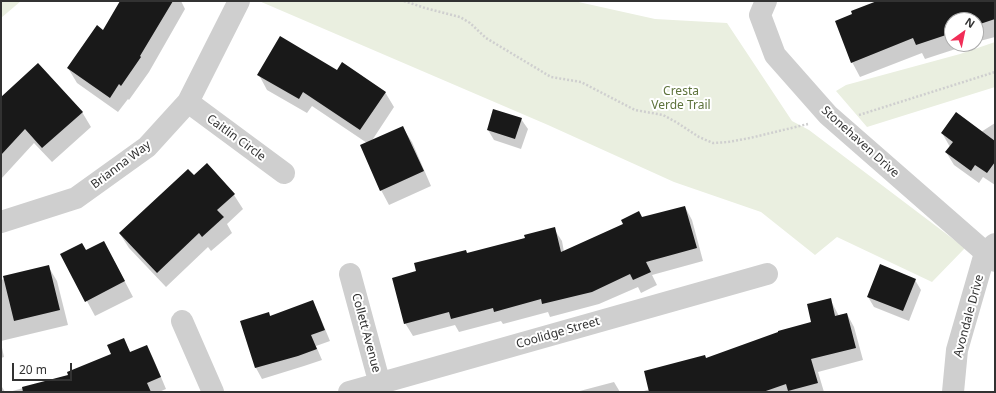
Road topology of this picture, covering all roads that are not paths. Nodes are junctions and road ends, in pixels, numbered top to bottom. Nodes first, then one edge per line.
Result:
1 (239, 1) edge
2 (766, 1) edge
3 (188, 102) junction
4 (284, 173) dead end
5 (1, 222) edge
6 (992, 253) edge
7 (350, 274) dead end
8 (767, 274) dead end
9 (182, 321) dead end
10 (381, 388) edge
11 (213, 392) edge
12 (349, 392) edge
13 (953, 392) edge

1 - 3 street, Brianna Way
2 - 6 street, Stonehaven Drive
3 - 4 street, Caitlin Circle
3 - 5 street, Brianna Way
6 - 13 street, Avondale Drive
7 - 10 street, Collett Avenue
8 - 10 street, Coolidge Street
9 - 11 street
10 - 12 street, Coolidge Street

